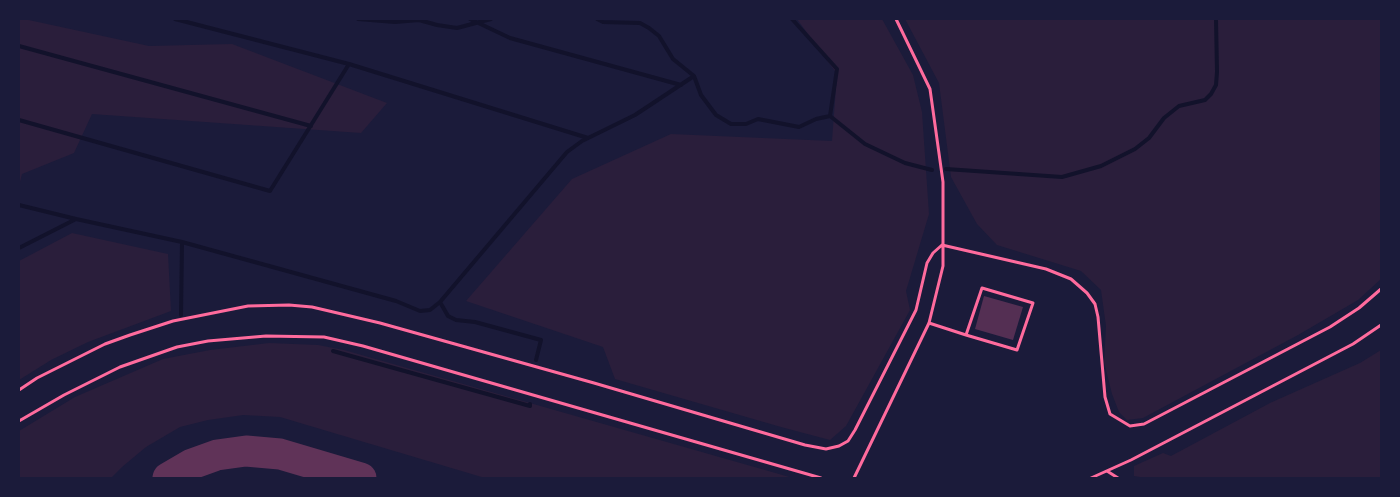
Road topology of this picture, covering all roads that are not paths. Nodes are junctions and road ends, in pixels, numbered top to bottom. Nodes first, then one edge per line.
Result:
1 (896, 19) edge
2 (942, 246) junction
3 (1381, 289) edge
4 (929, 323) junction
5 (1381, 325) edge
6 (966, 335) junction
7 (19, 390) edge
8 (19, 421) edge
9 (1107, 472) junction
10 (821, 478) edge
11 (854, 478) edge
12 (1091, 478) edge
13 (1118, 478) edge

1 - 2 lane
2 - 3 lane
2 - 4 lane
2 - 7 lane
4 - 6 lane
4 - 11 lane
5 - 9 lane
6 - 6 lane
8 - 10 lane
9 - 12 lane
9 - 13 lane

